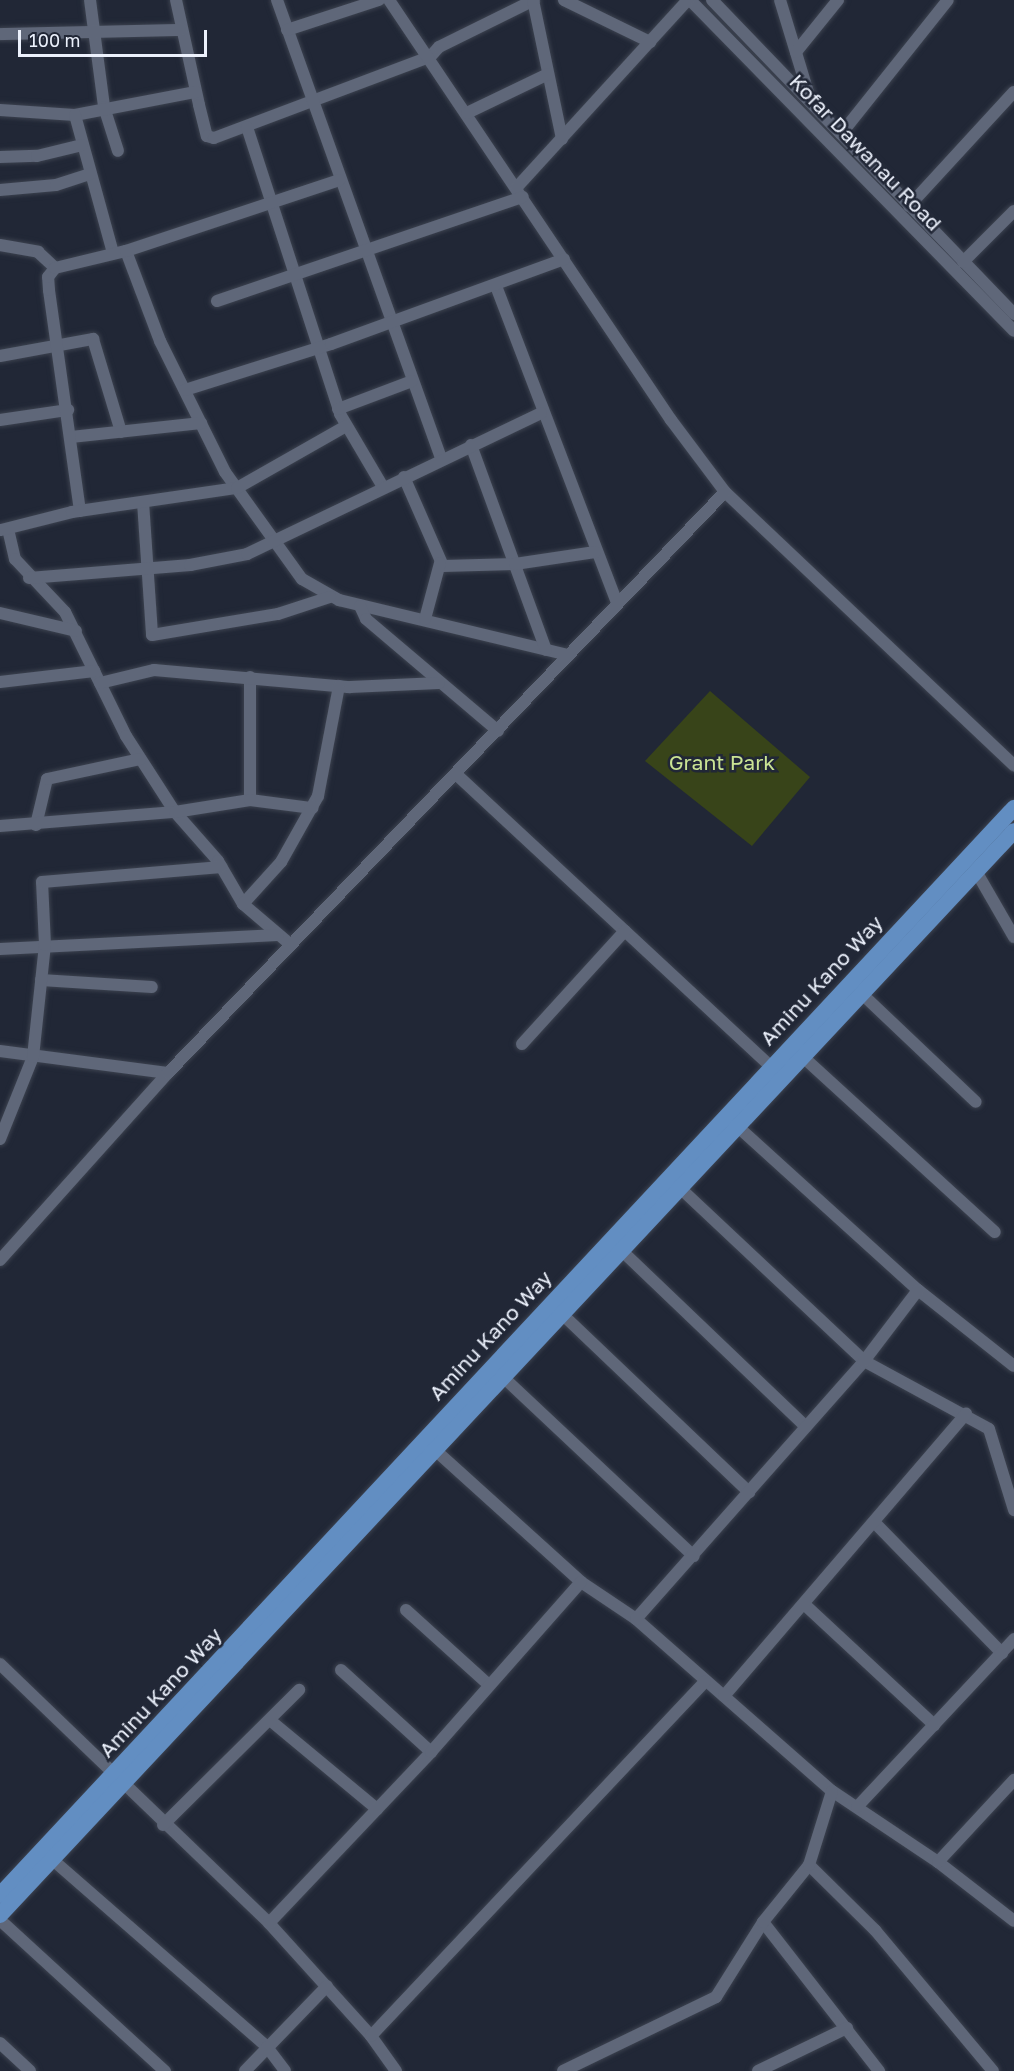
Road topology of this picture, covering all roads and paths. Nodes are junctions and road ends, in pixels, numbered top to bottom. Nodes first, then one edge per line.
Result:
1 (90, 0) edge
2 (176, 0) edge
3 (277, 0) edge
4 (379, 0) edge
5 (388, 0) edge
6 (533, 0) edge
7 (564, 0) edge
8 (689, 0) edge
9 (712, 0) edge
10 (780, 0) edge
11 (838, 0) edge
12 (948, 0) edge
13 (182, 30) junction
14 (287, 30) junction
15 (0, 34) edge
16 (96, 35) junction
17 (650, 42) junction
18 (796, 52) junction
19 (430, 57) junction
20 (548, 74) junction
21 (196, 92) junction
22 (1014, 92) edge
23 (812, 103) junction
24 (312, 104) junction
25 (104, 106) junction
26 (0, 110) edge
27 (467, 113) junction
28 (75, 115) junction
29 (247, 127) junction
30 (841, 134) junction
31 (562, 139) junction
32 (82, 144) junction
33 (118, 151) dead end
34 (0, 157) edge
35 (90, 174) junction
36 (339, 180) junction
37 (0, 190) edge
38 (520, 192) junction
39 (271, 203) junction
40 (909, 206) junction
41 (1014, 211) edge
42 (0, 245) edge
43 (364, 250) junction
44 (126, 251) junction
45 (113, 254) junction
46 (564, 259) junction
47 (963, 262) junction
48 (55, 268) junction
49 (296, 274) junction
50 (496, 286) junction
51 (217, 301) dead end
52 (1014, 314) edge
53 (390, 322) junction
54 (1014, 331) edge
55 (58, 348) junction
56 (316, 349) junction
57 (0, 356) edge
58 (412, 381) junction
59 (185, 390) junction
60 (338, 409) junction
61 (68, 410) junction
62 (541, 413) junction
63 (0, 420) edge
64 (201, 423) junction
65 (346, 426) junction
66 (121, 432) junction
67 (71, 437) junction
68 (471, 445) junction
69 (441, 459) junction
70 (404, 477) junction
71 (237, 488) junction
72 (383, 488) junction
73 (725, 492) junction
74 (143, 502) junction
75 (80, 511) junction
76 (4, 530) edge
77 (273, 544) junction
78 (595, 552) junction
79 (440, 563) junction
80 (515, 564) junction
81 (146, 568) junction
82 (29, 578) junction
83 (330, 597) junction
84 (617, 603) junction
85 (360, 606) junction
86 (0, 614) edge
87 (425, 619) junction
88 (76, 632) junction
89 (546, 650) junction
90 (568, 655) junction
91 (94, 670) junction
92 (250, 677) junction
93 (0, 682) edge
94 (100, 683) junction
95 (439, 683) junction
96 (339, 686) junction
97 (498, 731) junction
98 (140, 759) junction
99 (1014, 765) edge
100 (457, 775) junction
101 (250, 800) junction
102 (1014, 807) edge
103 (312, 808) junction
104 (175, 812) junction
105 (36, 825) junction
106 (0, 826) edge
107 (1014, 831) edge
108 (220, 867) junction
109 (977, 873) junction
110 (243, 904) junction
111 (625, 931) junction
112 (279, 935) junction
113 (1014, 937) edge
114 (45, 945) junction
115 (291, 945) junction
116 (0, 949) edge
117 (41, 980) junction
118 (152, 987) dead end
119 (861, 993) junction
120 (522, 1044) dead end
121 (0, 1051) edge
122 (802, 1056) junction
123 (33, 1057) junction
124 (776, 1072) junction
125 (168, 1073) junction
126 (976, 1102) dead end
127 (737, 1126) junction
128 (0, 1139) edge
129 (679, 1187) junction
130 (995, 1232) dead end
131 (620, 1249) junction
132 (0, 1260) edge
133 (918, 1290) junction
134 (561, 1313) junction
135 (864, 1361) junction
136 (1014, 1366) edge
137 (502, 1376) junction
138 (966, 1414) junction
139 (806, 1427) junction
140 (434, 1449) junction
141 (749, 1492) junction
142 (1014, 1510) edge
143 (875, 1523) junction
144 (694, 1556) junction
145 (580, 1582) junction
146 (804, 1604) junction
147 (406, 1610) dead end
148 (636, 1619) junction
149 (1014, 1639) edge
150 (1002, 1653) junction
151 (0, 1664) edge
152 (340, 1670) dead end
153 (705, 1681) junction
154 (489, 1685) junction
155 (299, 1690) dead end
156 (724, 1696) junction
157 (271, 1721) junction
158 (934, 1725) junction
159 (431, 1752) junction
160 (117, 1781) junction
161 (1012, 1787) edge
162 (832, 1791) junction
163 (857, 1807) junction
164 (377, 1809) junction
165 (163, 1825) junction
166 (54, 1861) junction
167 (938, 1862) junction
168 (809, 1865) junction
169 (0, 1895) edge
170 (0, 1915) edge
171 (0, 1920) edge
172 (763, 1922) junction
173 (1014, 1922) edge
174 (269, 1923) junction
175 (327, 1986) junction
176 (847, 2028) junction
177 (371, 2036) junction
178 (0, 2043) edge
179 (267, 2047) junction
180 (778, 2067) edge
181 (30, 2071) edge
182 (165, 2071) edge
183 (245, 2071) edge
184 (285, 2071) edge
185 (396, 2071) edge
186 (563, 2071) edge
187 (758, 2071) edge
188 (879, 2071) edge
189 (993, 2071) edge

1 - 16 street
2 - 13 street
3 - 14 street
4 - 14 street
5 - 19 street
6 - 19 street
6 - 20 street
7 - 17 street
8 - 17 street
8 - 54 street, Kofar Dawanau Road
9 - 23 street, Kofar Dawanau Road
10 - 18 street
11 - 18 street
12 - 30 street
13 - 16 street
13 - 21 street
14 - 24 street
15 - 16 street
16 - 25 street
17 - 31 street
18 - 23 street
19 - 24 street
19 - 27 street
20 - 27 street
20 - 31 street
21 - 25 street
21 - 29 street
22 - 40 street
23 - 30 street, Kofar Dawanau Road
24 - 29 street
24 - 36 street
25 - 28 street
25 - 33 street
26 - 28 street
27 - 38 street
28 - 32 street
29 - 39 street
30 - 40 street, Kofar Dawanau Road
31 - 38 street
32 - 34 street
32 - 35 street
35 - 37 street
35 - 45 street
36 - 39 street
36 - 43 street
38 - 43 street
38 - 46 street
39 - 44 street
39 - 49 street
40 - 47 street, Kofar Dawanau Road
41 - 47 street
42 - 48 street
43 - 49 street
43 - 53 street
44 - 45 street
44 - 59 street
45 - 48 street
46 - 50 street
46 - 73 street
47 - 52 street, Kofar Dawanau Road
48 - 55 street
49 - 51 street
49 - 56 street
50 - 53 street
50 - 62 street
53 - 56 street
53 - 58 street
55 - 57 street
55 - 61 street
55 - 66 street
56 - 59 street
56 - 60 street
58 - 60 street
58 - 69 street
59 - 64 street
60 - 65 street
61 - 63 street
61 - 67 street
62 - 68 street
62 - 78 street
64 - 66 street
64 - 71 street
65 - 71 street
65 - 72 street
66 - 67 street
67 - 75 street
68 - 69 street
68 - 80 street
69 - 70 street
70 - 72 street
70 - 79 street
71 - 74 street
71 - 77 street
72 - 77 street
73 - 84 street
73 - 99 street
74 - 75 street
74 - 81 street
75 - 76 street
76 - 82 street
77 - 81 street
77 - 83 street
78 - 80 street
78 - 84 street
79 - 80 street
79 - 87 street
80 - 89 street
81 - 82 street
81 - 83 street
82 - 88 street
83 - 85 street
84 - 90 street
85 - 87 street
85 - 95 street
86 - 88 street
87 - 89 street
88 - 91 street
89 - 90 street
90 - 97 street
91 - 93 street
91 - 94 street
92 - 94 street
92 - 96 street
92 - 101 street
94 - 98 street
95 - 96 street
95 - 97 street
96 - 103 street
97 - 100 street
98 - 104 street
98 - 105 street
100 - 111 street
100 - 115 street
101 - 103 street
101 - 104 street
102 - 124 main road, Aminu Kano Way
103 - 110 street
104 - 105 street
104 - 108 street
105 - 106 street
107 - 109 main road, Aminu Kano Way
108 - 110 street
108 - 114 street
109 - 113 street
109 - 119 main road, Aminu Kano Way
110 - 112 street
111 - 120 street
111 - 124 street
112 - 114 street
112 - 115 street
114 - 116 street
114 - 117 street
115 - 125 street
117 - 118 street
117 - 123 street
119 - 122 main road, Aminu Kano Way
119 - 126 street
121 - 123 street
122 - 124 main road, Aminu Kano Way
122 - 130 street
123 - 125 street
123 - 128 street
124 - 127 main road, Aminu Kano Way
124 - 160 main road, Aminu Kano Way
125 - 132 street
127 - 129 main road, Aminu Kano Way
127 - 133 street
129 - 131 main road, Aminu Kano Way
129 - 135 street
131 - 134 main road, Aminu Kano Way
131 - 139 street
133 - 135 street
133 - 136 street
134 - 137 main road, Aminu Kano Way
134 - 141 street
135 - 138 street
135 - 139 street
137 - 140 main road, Aminu Kano Way
137 - 144 street
138 - 142 street
138 - 143 street
139 - 141 street
140 - 145 street
140 - 160 main road, Aminu Kano Way
141 - 144 street
143 - 146 street
143 - 150 street
144 - 148 street
145 - 148 street
145 - 154 street
146 - 156 street
146 - 158 street
147 - 154 street
148 - 153 street
149 - 150 street
150 - 158 street
151 - 160 street
152 - 159 street
153 - 156 street
153 - 177 street
154 - 159 street
155 - 157 street
156 - 162 street
157 - 164 street
157 - 165 street
158 - 163 street
159 - 164 street
160 - 165 street
160 - 166 main road, Aminu Kano Way
160 - 169 main road, Aminu Kano Way
161 - 167 street
162 - 163 street
162 - 168 street
163 - 167 street
164 - 174 street
165 - 174 street
166 - 170 main road, Aminu Kano Way
166 - 179 street
167 - 173 street
168 - 172 street
168 - 189 street
171 - 182 street
172 - 176 street
172 - 186 street
174 - 175 street
175 - 177 street
175 - 179 street
176 - 180 street
176 - 188 street
177 - 185 street
178 - 181 street
179 - 183 street
179 - 184 street
180 - 187 street

